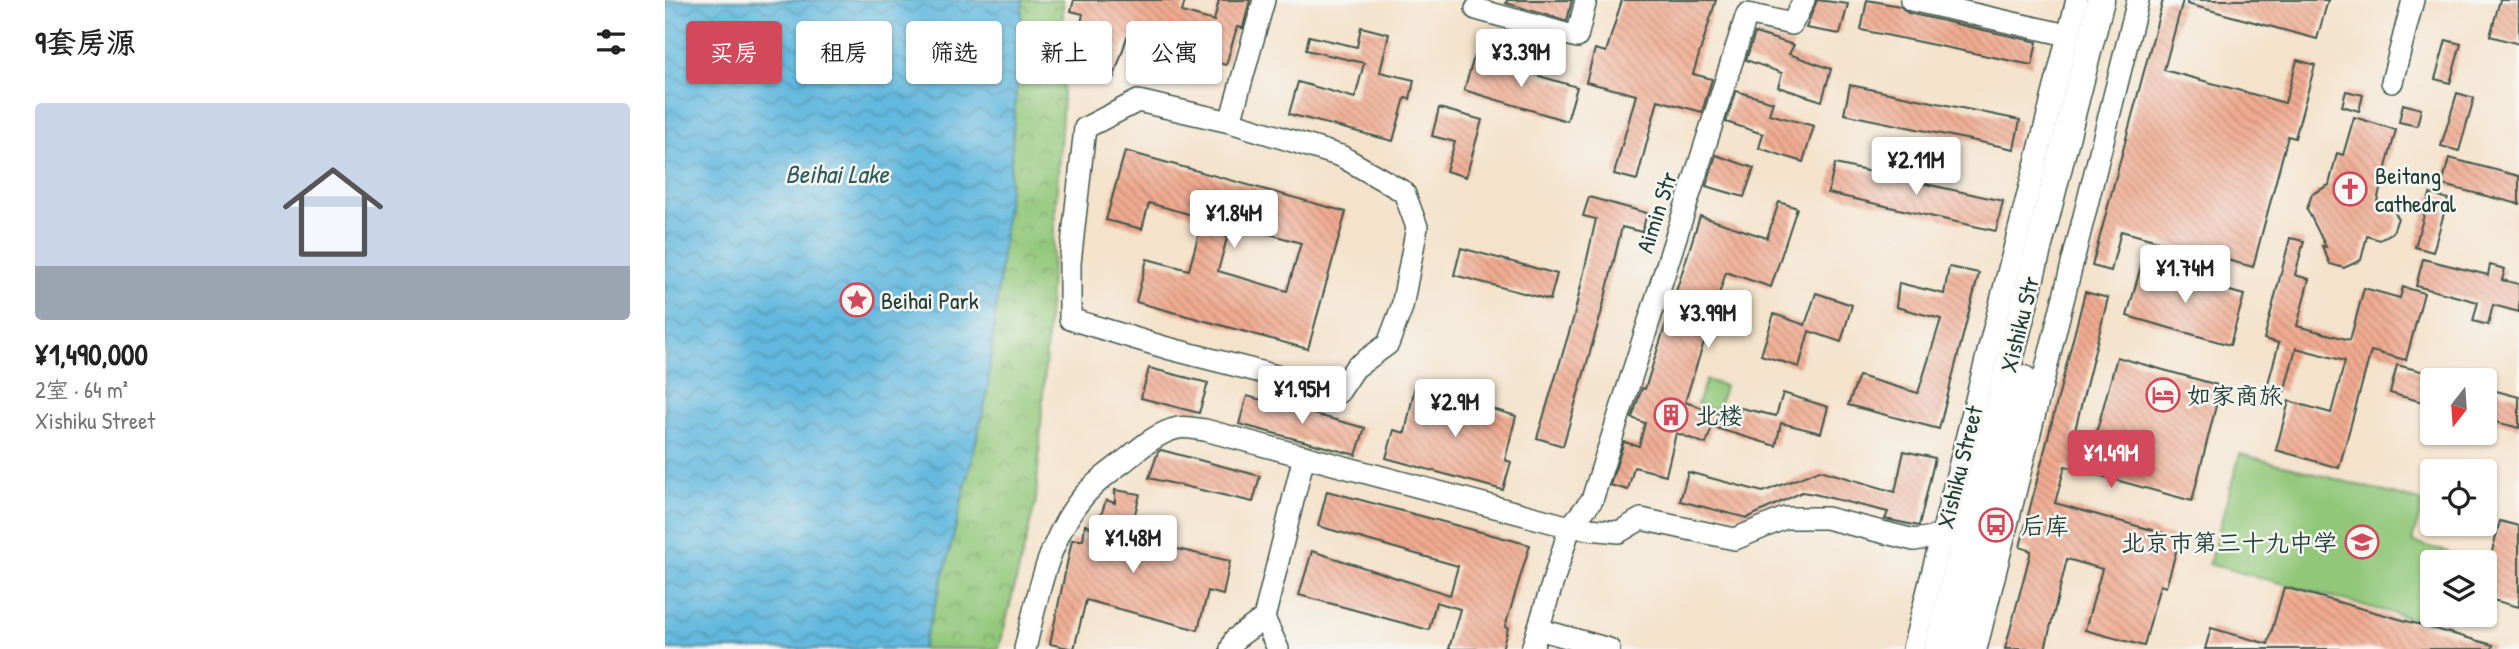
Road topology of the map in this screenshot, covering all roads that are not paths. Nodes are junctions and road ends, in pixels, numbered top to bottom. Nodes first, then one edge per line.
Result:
1 (1264, 0) edge
2 (1586, 0) edge
3 (1804, 0) edge
4 (1911, 0) edge
5 (2077, 0) edge
6 (2101, 0) edge
7 (2118, 0) edge
8 (2138, 0) edge
9 (2413, 0) edge
10 (1476, 9) dead end
11 (2067, 35) junction
12 (2392, 82) dead end
13 (1230, 122) junction
14 (1304, 456) junction
15 (1570, 527) junction
16 (1954, 533) junction
17 (1263, 618) junction
18 (1535, 639) edge
19 (1025, 649) edge
20 (1231, 649) edge
21 (1278, 649) edge
22 (1609, 649) edge
23 (1913, 649) edge
24 (1937, 649) edge
25 (1956, 649) edge
26 (1976, 649) edge

1 - 13 street
2 - 10 street
3 - 15 street, Aimin Str
4 - 11 street
5 - 11 street, Xishiku Street
6 - 16 main road, Xishiku Str
7 - 25 main road, Xishiku Street
8 - 26 street
9 - 12 street
11 - 16 street, Xishiku Street
13 - 13 street
14 - 15 street
14 - 17 street
14 - 19 street
15 - 16 street
15 - 18 street, Aimin Str
16 - 23 street, Xishiku Street
16 - 24 main road, Xishiku Str
17 - 20 street
17 - 21 street
18 - 22 street

